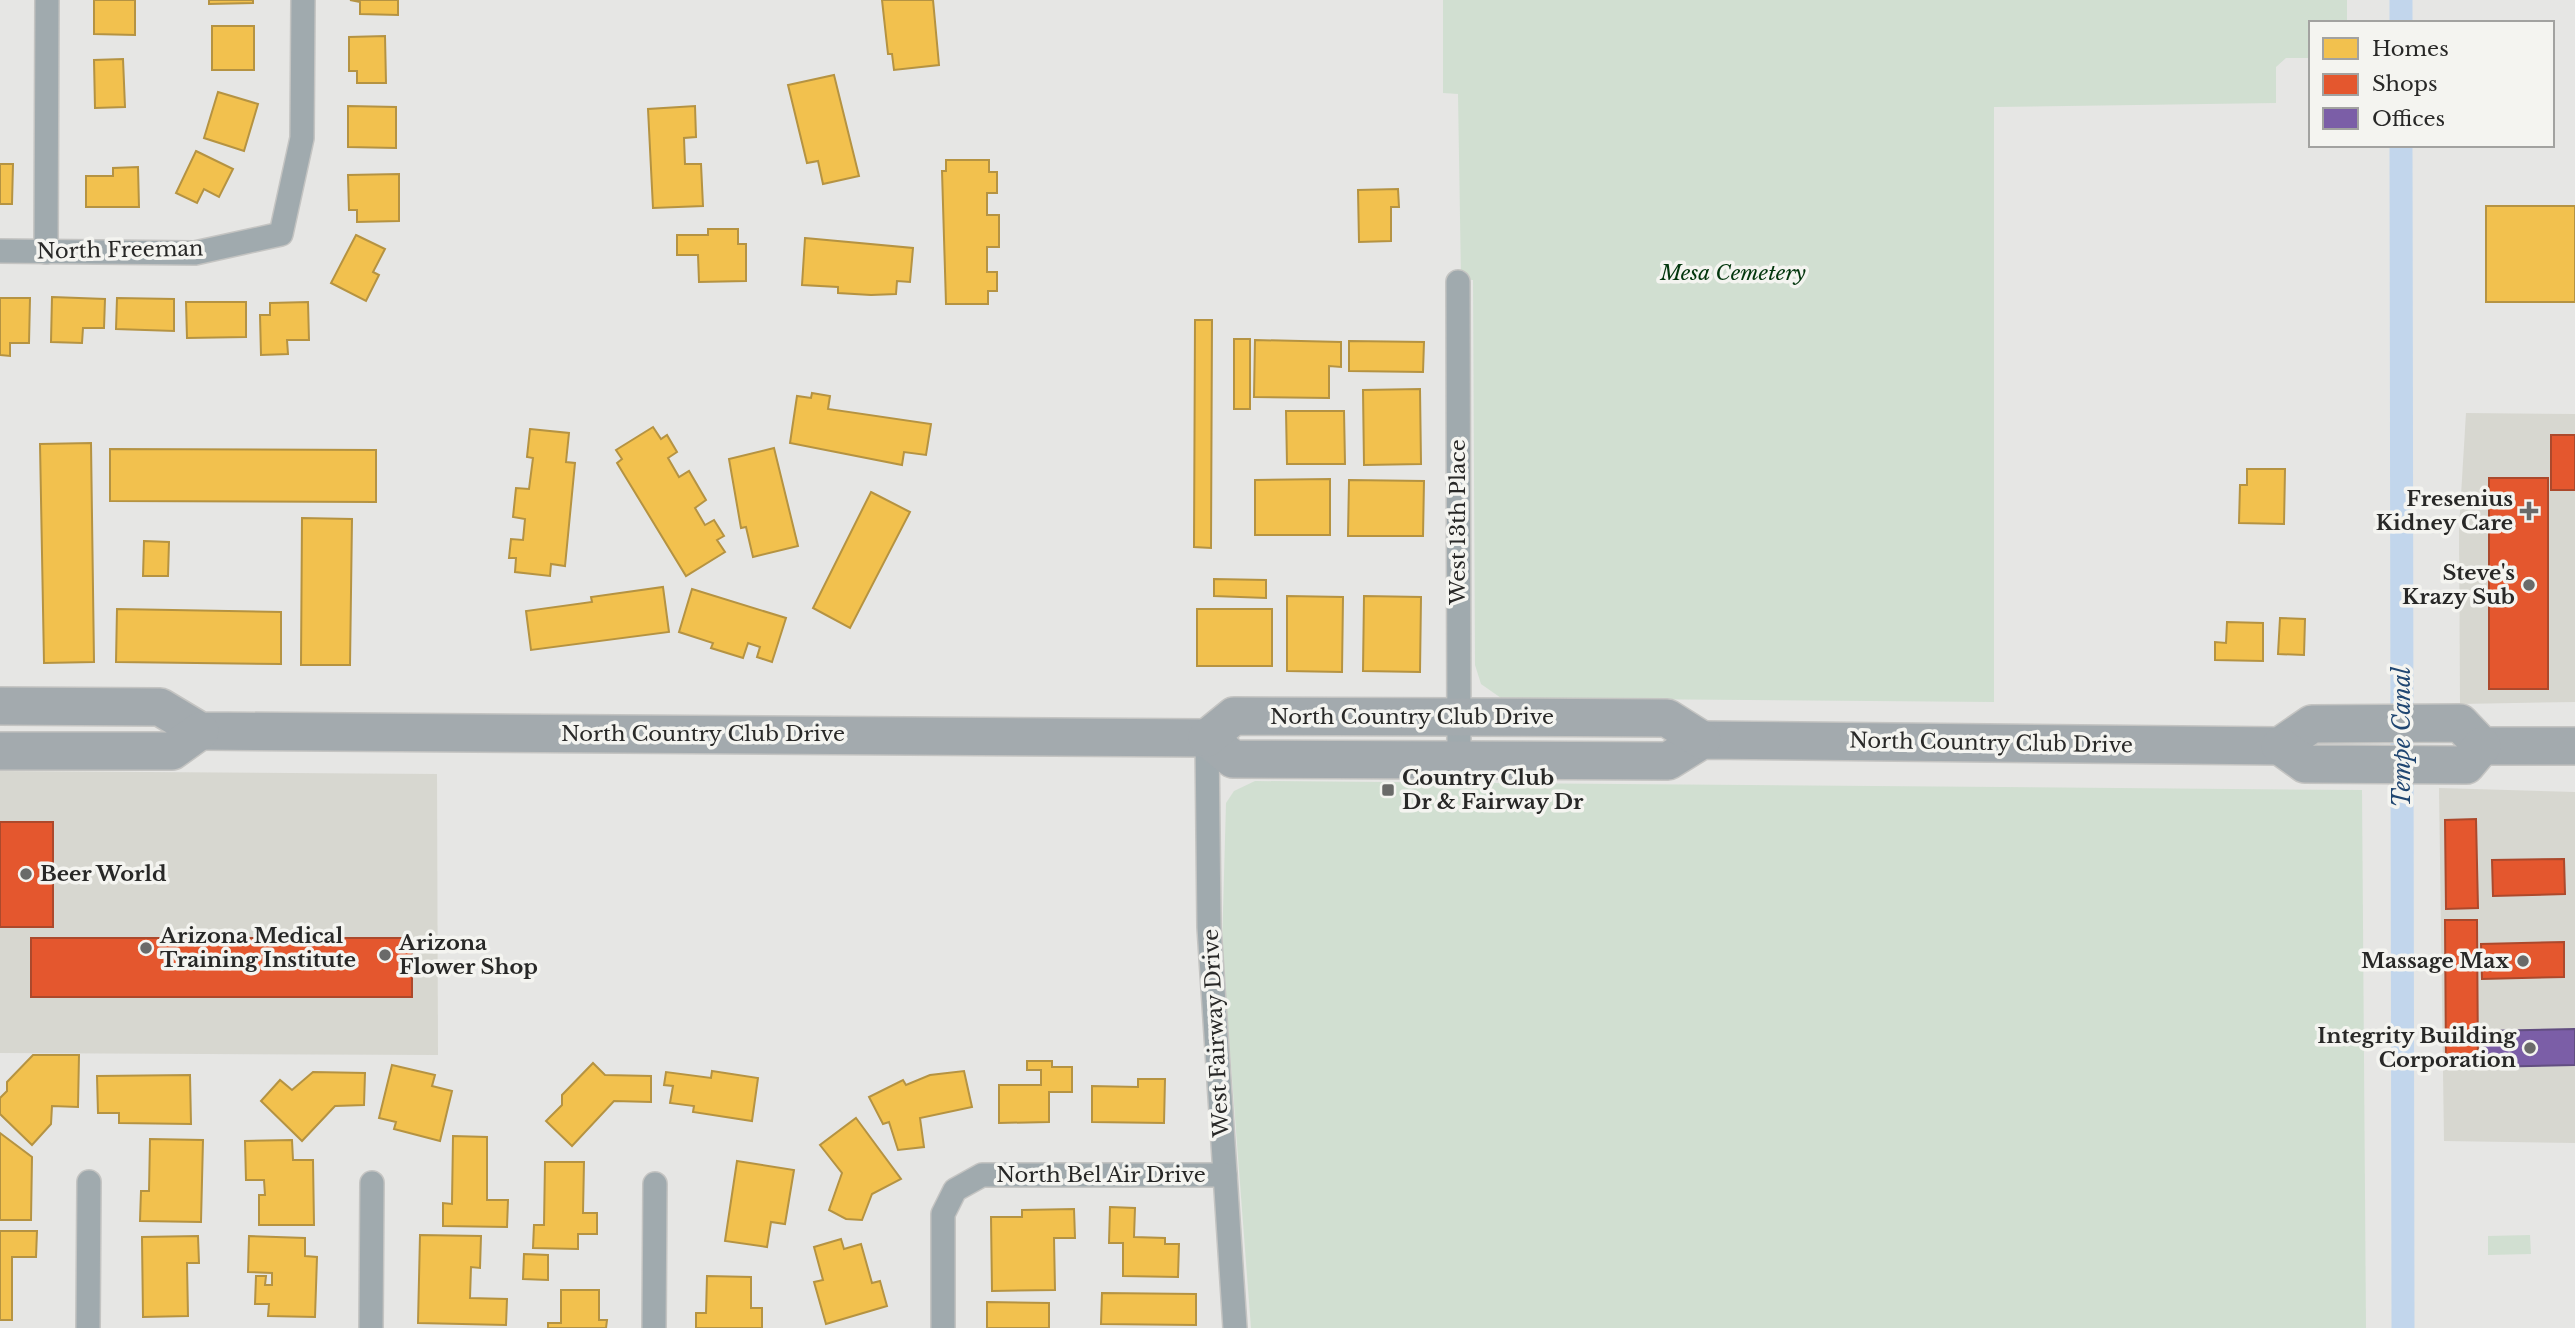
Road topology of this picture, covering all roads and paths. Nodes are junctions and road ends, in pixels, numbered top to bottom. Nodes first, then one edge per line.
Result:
1 (47, 0) edge
2 (303, 0) edge
3 (0, 251) edge
4 (46, 252) junction
5 (1458, 282) dead end
6 (0, 706) edge
7 (1459, 717) junction
8 (200, 731) junction
9 (1207, 738) junction
10 (1702, 740) junction
11 (2280, 746) junction
12 (2482, 746) junction
13 (2575, 746) edge
14 (0, 751) edge
15 (1459, 762) junction
16 (1225, 1175) junction
17 (89, 1182) dead end
18 (372, 1183) dead end
19 (655, 1184) dead end
20 (88, 1328) edge
21 (371, 1328) edge
22 (654, 1328) edge
23 (943, 1328) edge
24 (1235, 1328) edge

1 - 4 street
2 - 4 street, North Freeman
3 - 4 street, North Freeman
5 - 7 street, West 13th Place
6 - 8 main road, North Country Club Drive
7 - 9 main road, North Country Club Drive
7 - 10 main road, North Country Club Drive
7 - 15 street, West 13th Place
8 - 9 main road, North Country Club Drive
8 - 14 main road
9 - 15 main road, North Country Club Drive
9 - 16 street, West Fairway Drive
10 - 11 main road, North Country Club Drive
10 - 15 main road, North Country Club Drive
11 - 12 main road
11 - 12 main road
12 - 13 main road
16 - 23 street, North Bel Air Drive
16 - 24 street, West Fairway Drive
17 - 20 street
18 - 21 street
19 - 22 street

